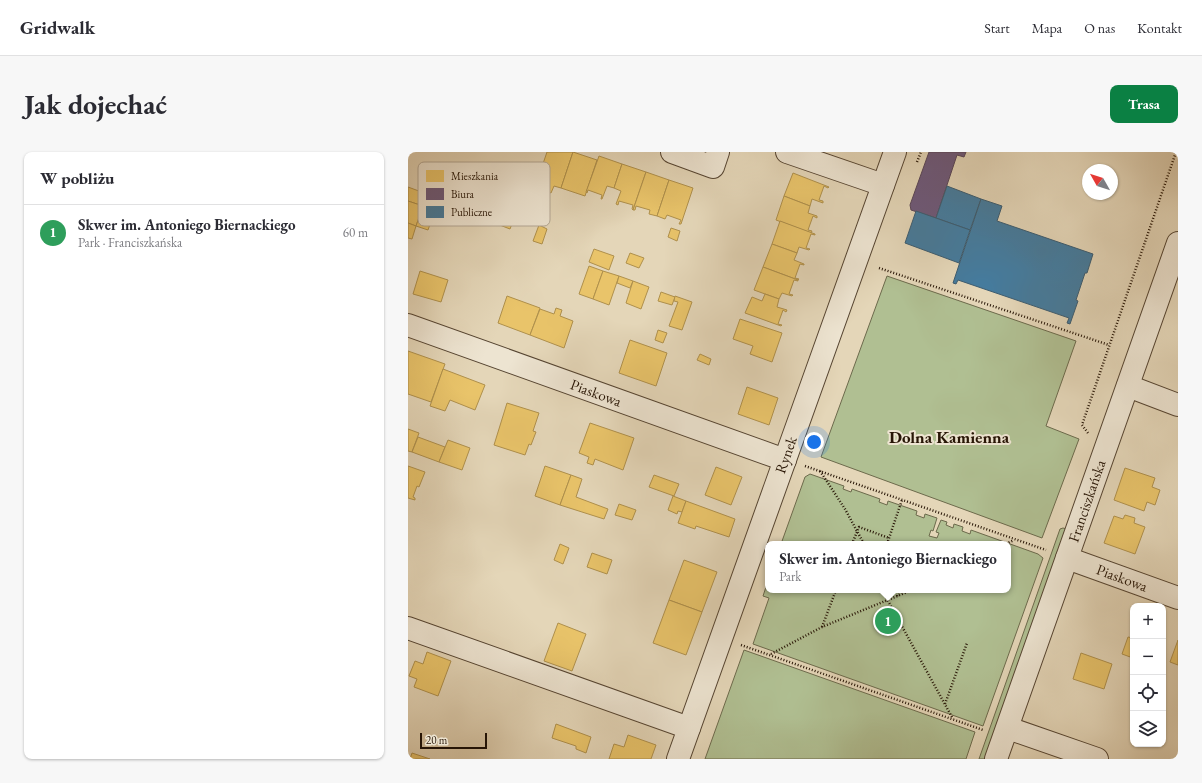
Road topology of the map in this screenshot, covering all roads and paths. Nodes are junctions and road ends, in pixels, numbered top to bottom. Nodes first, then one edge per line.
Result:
1 (672, 152) edge
2 (718, 152) edge
3 (788, 152) edge
4 (895, 152) edge
5 (1176, 152) edge
6 (883, 185) junction
7 (1178, 243) edge
8 (879, 268) dead end
9 (408, 325) edge
10 (1109, 345) junction
11 (1128, 386) junction
12 (1178, 405) edge
13 (1090, 434) dead end
14 (785, 460) junction
15 (805, 466) dead end
16 (820, 471) junction
17 (902, 500) junction
18 (857, 530) junction
19 (889, 538) junction
20 (1014, 540) junction
21 (853, 541) edge
22 (862, 541) edge
23 (888, 541) edge
24 (1011, 542) edge
25 (1059, 551) junction
26 (835, 593) edge
27 (884, 593) edge
28 (898, 593) edge
29 (904, 593) edge
30 (897, 596) junction
31 (1178, 598) edge
32 (888, 600) junction
33 (822, 627) junction
34 (408, 628) edge
35 (967, 643) dead end
36 (741, 645) dead end
37 (771, 654) junction
38 (945, 704) junction
39 (953, 719) junction
40 (689, 728) junction
41 (1008, 728) junction
42 (986, 731) dead end
43 (678, 759) edge
44 (996, 759) edge
45 (1097, 759) edge

1 - 2 street
3 - 6 street
4 - 6 street, Rynek
5 - 10 path
6 - 14 street, Rynek
7 - 11 street, Franciszkańska
8 - 10 path
9 - 14 street, Piaskowa
10 - 13 path
11 - 12 street
11 - 25 street, Franciszkańska
14 - 40 street, Rynek
15 - 16 path
16 - 17 path
16 - 18 path
17 - 19 path
17 - 20 path
18 - 19 path
18 - 21 path
18 - 22 path
19 - 23 path
20 - 24 path
20 - 25 path
25 - 31 street, Piaskowa
25 - 41 street, Franciszkańska
26 - 33 path
27 - 32 path
28 - 30 path
29 - 30 path
30 - 32 path
32 - 33 path
32 - 38 path
33 - 37 path
34 - 40 street
35 - 38 path
36 - 37 path
37 - 39 path
38 - 39 path
39 - 42 path
40 - 43 street, Rynek
41 - 44 street, Franciszkańska
41 - 45 street

